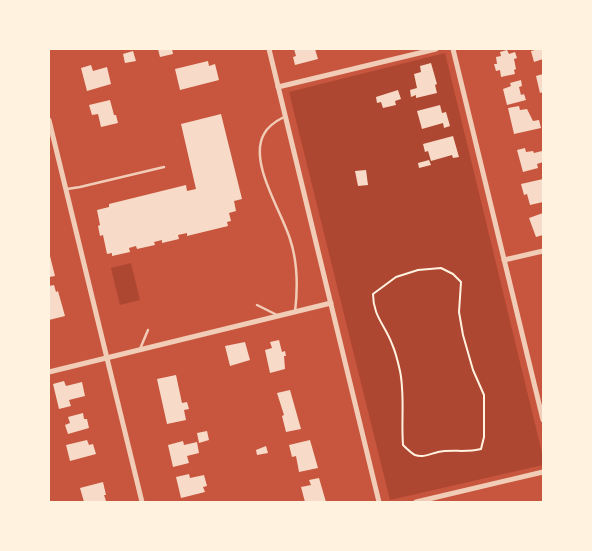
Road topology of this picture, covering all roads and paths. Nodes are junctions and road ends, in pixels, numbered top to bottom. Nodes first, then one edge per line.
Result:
1 (269, 49) edge
2 (436, 49) edge
3 (453, 49) edge
4 (278, 87) junction
5 (285, 116) junction
6 (49, 120) edge
7 (164, 167) dead end
8 (66, 189) junction
9 (543, 251) edge
10 (504, 260) junction
11 (373, 294) joint
12 (331, 303) junction
13 (256, 304) dead end
14 (295, 312) junction
15 (279, 316) junction
16 (148, 330) dead end
17 (139, 350) junction
18 (107, 358) junction
19 (49, 372) edge
20 (543, 420) edge
21 (543, 472) edge
22 (142, 502) edge
23 (379, 502) edge
24 (416, 502) edge

1 - 4 street
2 - 4 street
3 - 10 street
4 - 5 street
5 - 12 street
5 - 14 lane
6 - 8 street
7 - 8 lane
8 - 18 street
9 - 10 street
10 - 20 street
11 - 11 path
12 - 14 street
12 - 23 street
13 - 15 lane
14 - 15 street
15 - 17 street
16 - 17 lane
17 - 18 street
18 - 19 street
18 - 22 street
21 - 24 street

